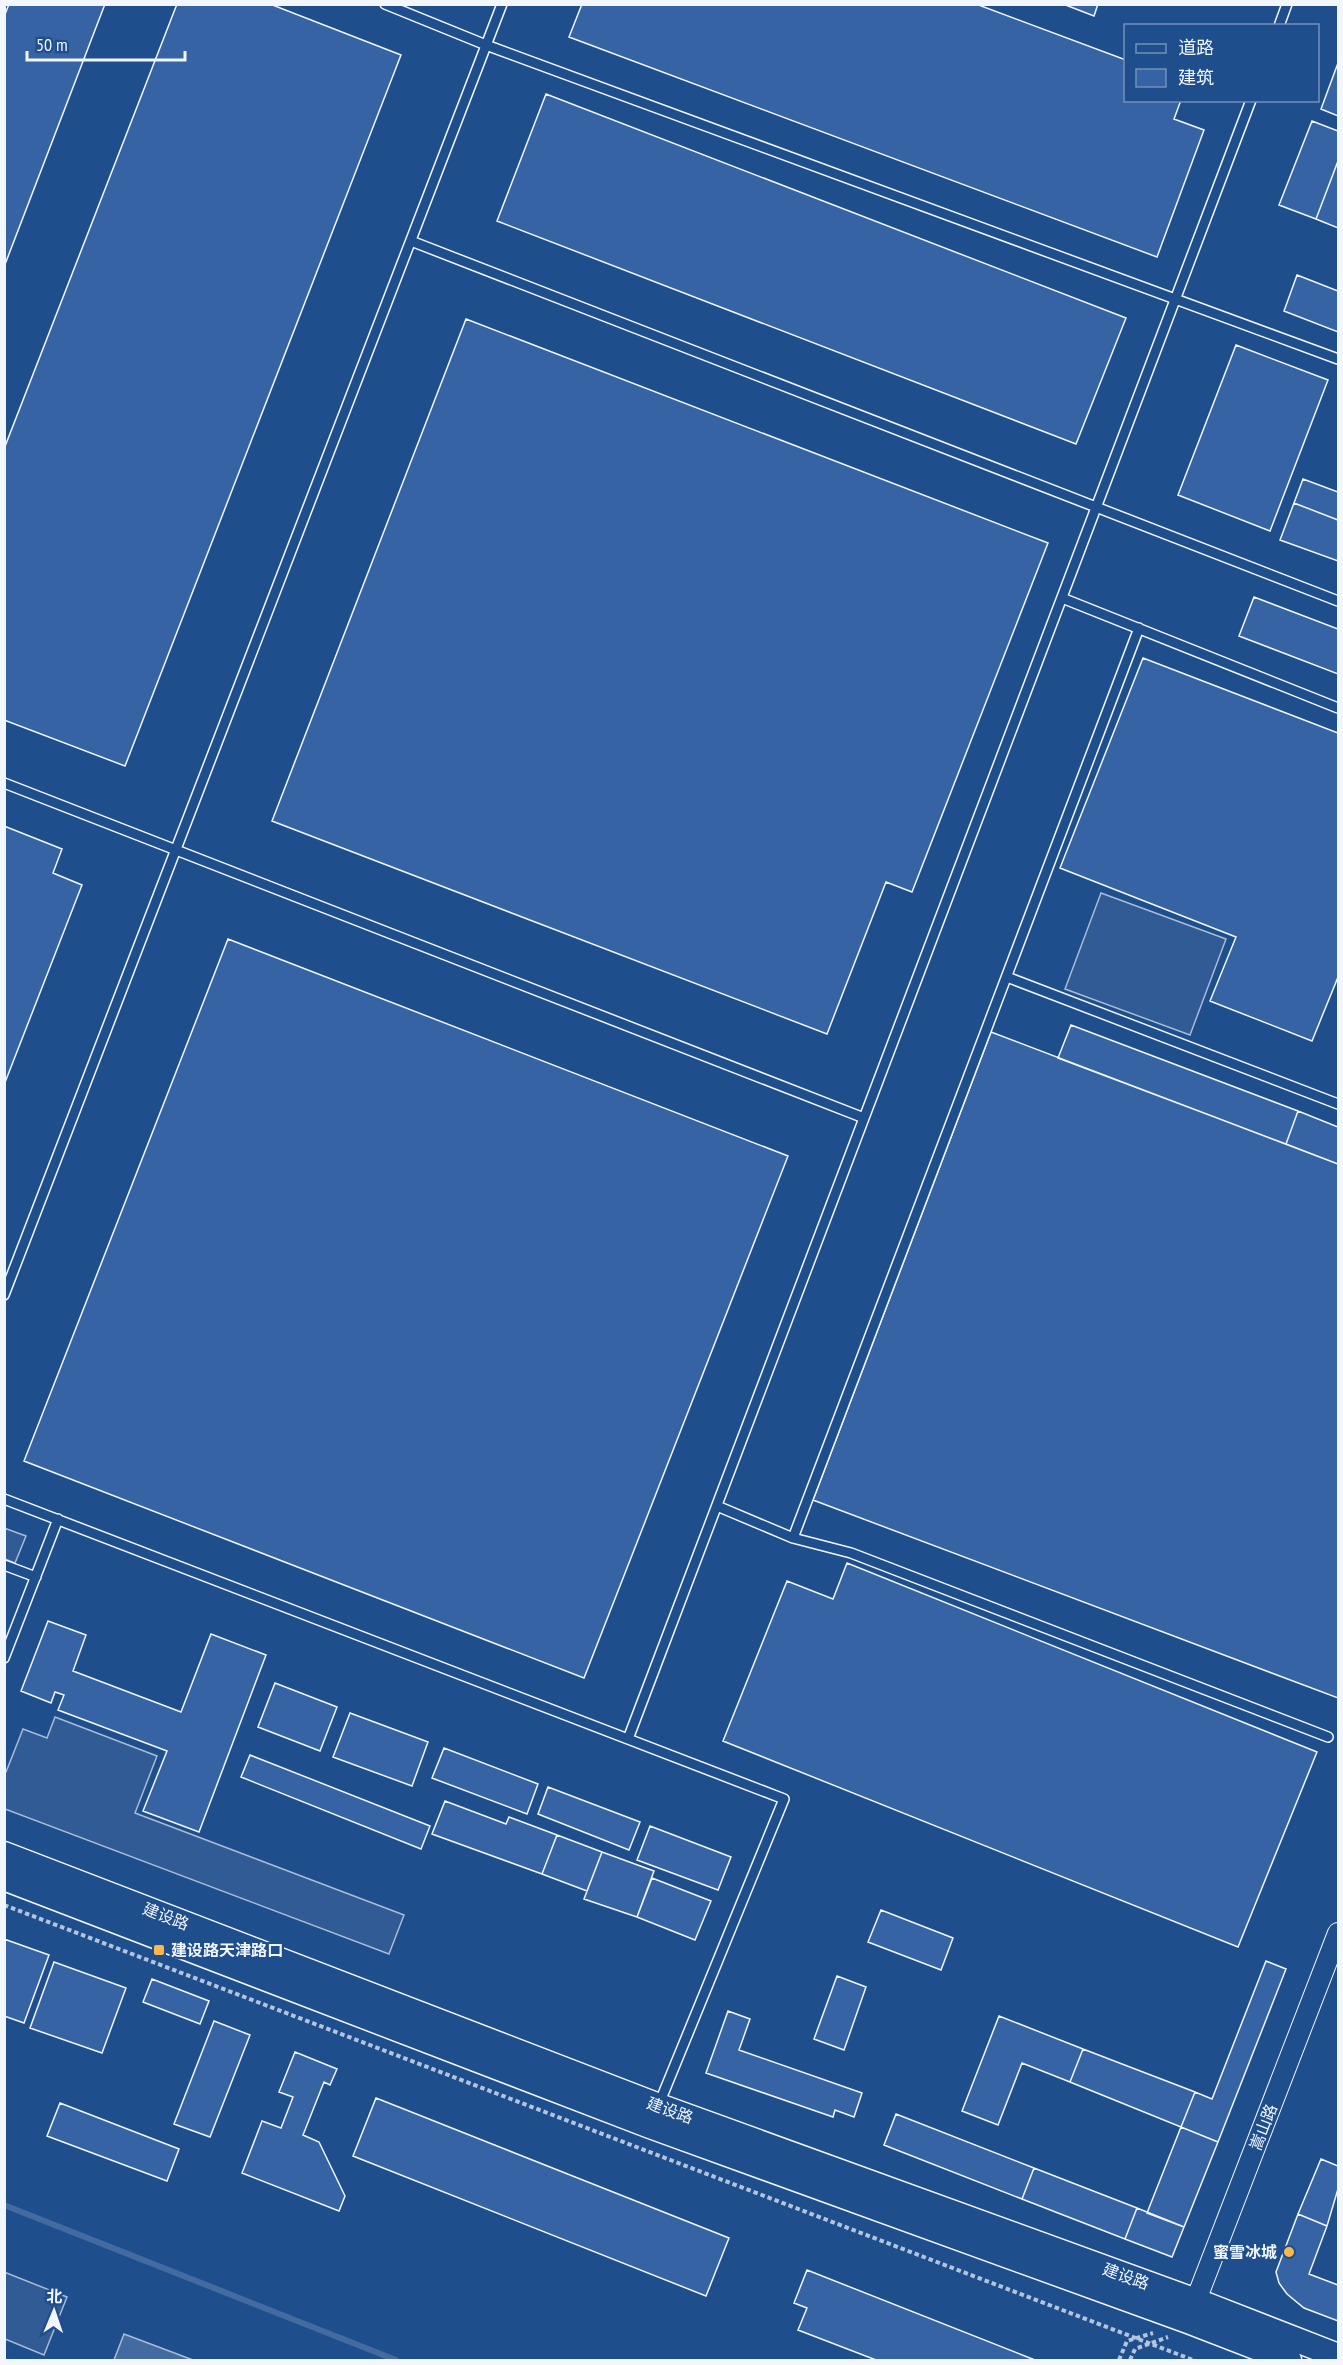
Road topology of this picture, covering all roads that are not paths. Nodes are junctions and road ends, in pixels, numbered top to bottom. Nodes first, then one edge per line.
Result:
1 (385, 4) edge
2 (502, 4) edge
3 (1287, 4) edge
4 (1281, 24) edge
5 (486, 45) junction
6 (1250, 102) edge
7 (411, 241) junction
8 (1176, 299) junction
9 (1338, 359) edge
10 (1096, 507) junction
11 (1062, 598) junction
12 (1338, 601) edge
13 (1139, 628) junction
14 (1338, 708) edge
15 (4, 783) edge
16 (176, 850) junction
17 (1007, 976) junction
18 (1338, 1104) edge
19 (864, 1118) junction
20 (4, 1295) edge
21 (4, 1499) edge
22 (717, 1506) junction
23 (58, 1520) junction
24 (793, 1538) junction
25 (4, 1565) edge
26 (36, 1577) junction
27 (4, 1658) edge
28 (1328, 1737) dead end
29 (628, 1739) junction
30 (4, 1854) edge
31 (4, 1878) edge
32 (1338, 1933) edge
33 (1338, 1967) edge
34 (654, 2116) junction
35 (1197, 2313) junction
36 (1338, 2356) edge
37 (1289, 2361) edge

1 - 5 lane
2 - 5 lane
3 - 4 lane
5 - 7 lane
5 - 8 lane
6 - 8 lane
7 - 10 lane
7 - 16 lane
8 - 9 lane
8 - 10 lane
10 - 11 lane
10 - 12 lane
11 - 13 lane
11 - 19 lane
13 - 14 lane
13 - 17 lane
15 - 16 lane
16 - 19 lane
16 - 20 lane
17 - 18 lane
17 - 24 lane
19 - 22 lane
21 - 23 lane
22 - 24 lane
22 - 29 lane
23 - 26 lane
23 - 29 lane
24 - 28 lane
25 - 26 lane
26 - 27 lane
29 - 34 lane
30 - 34 street, 建设路
31 - 34 street, 建设路
32 - 35 street, 嵩山路
33 - 35 street, 嵩山路
34 - 35 street, 建设路
35 - 36 street, 建设路
35 - 37 street, 建设路

